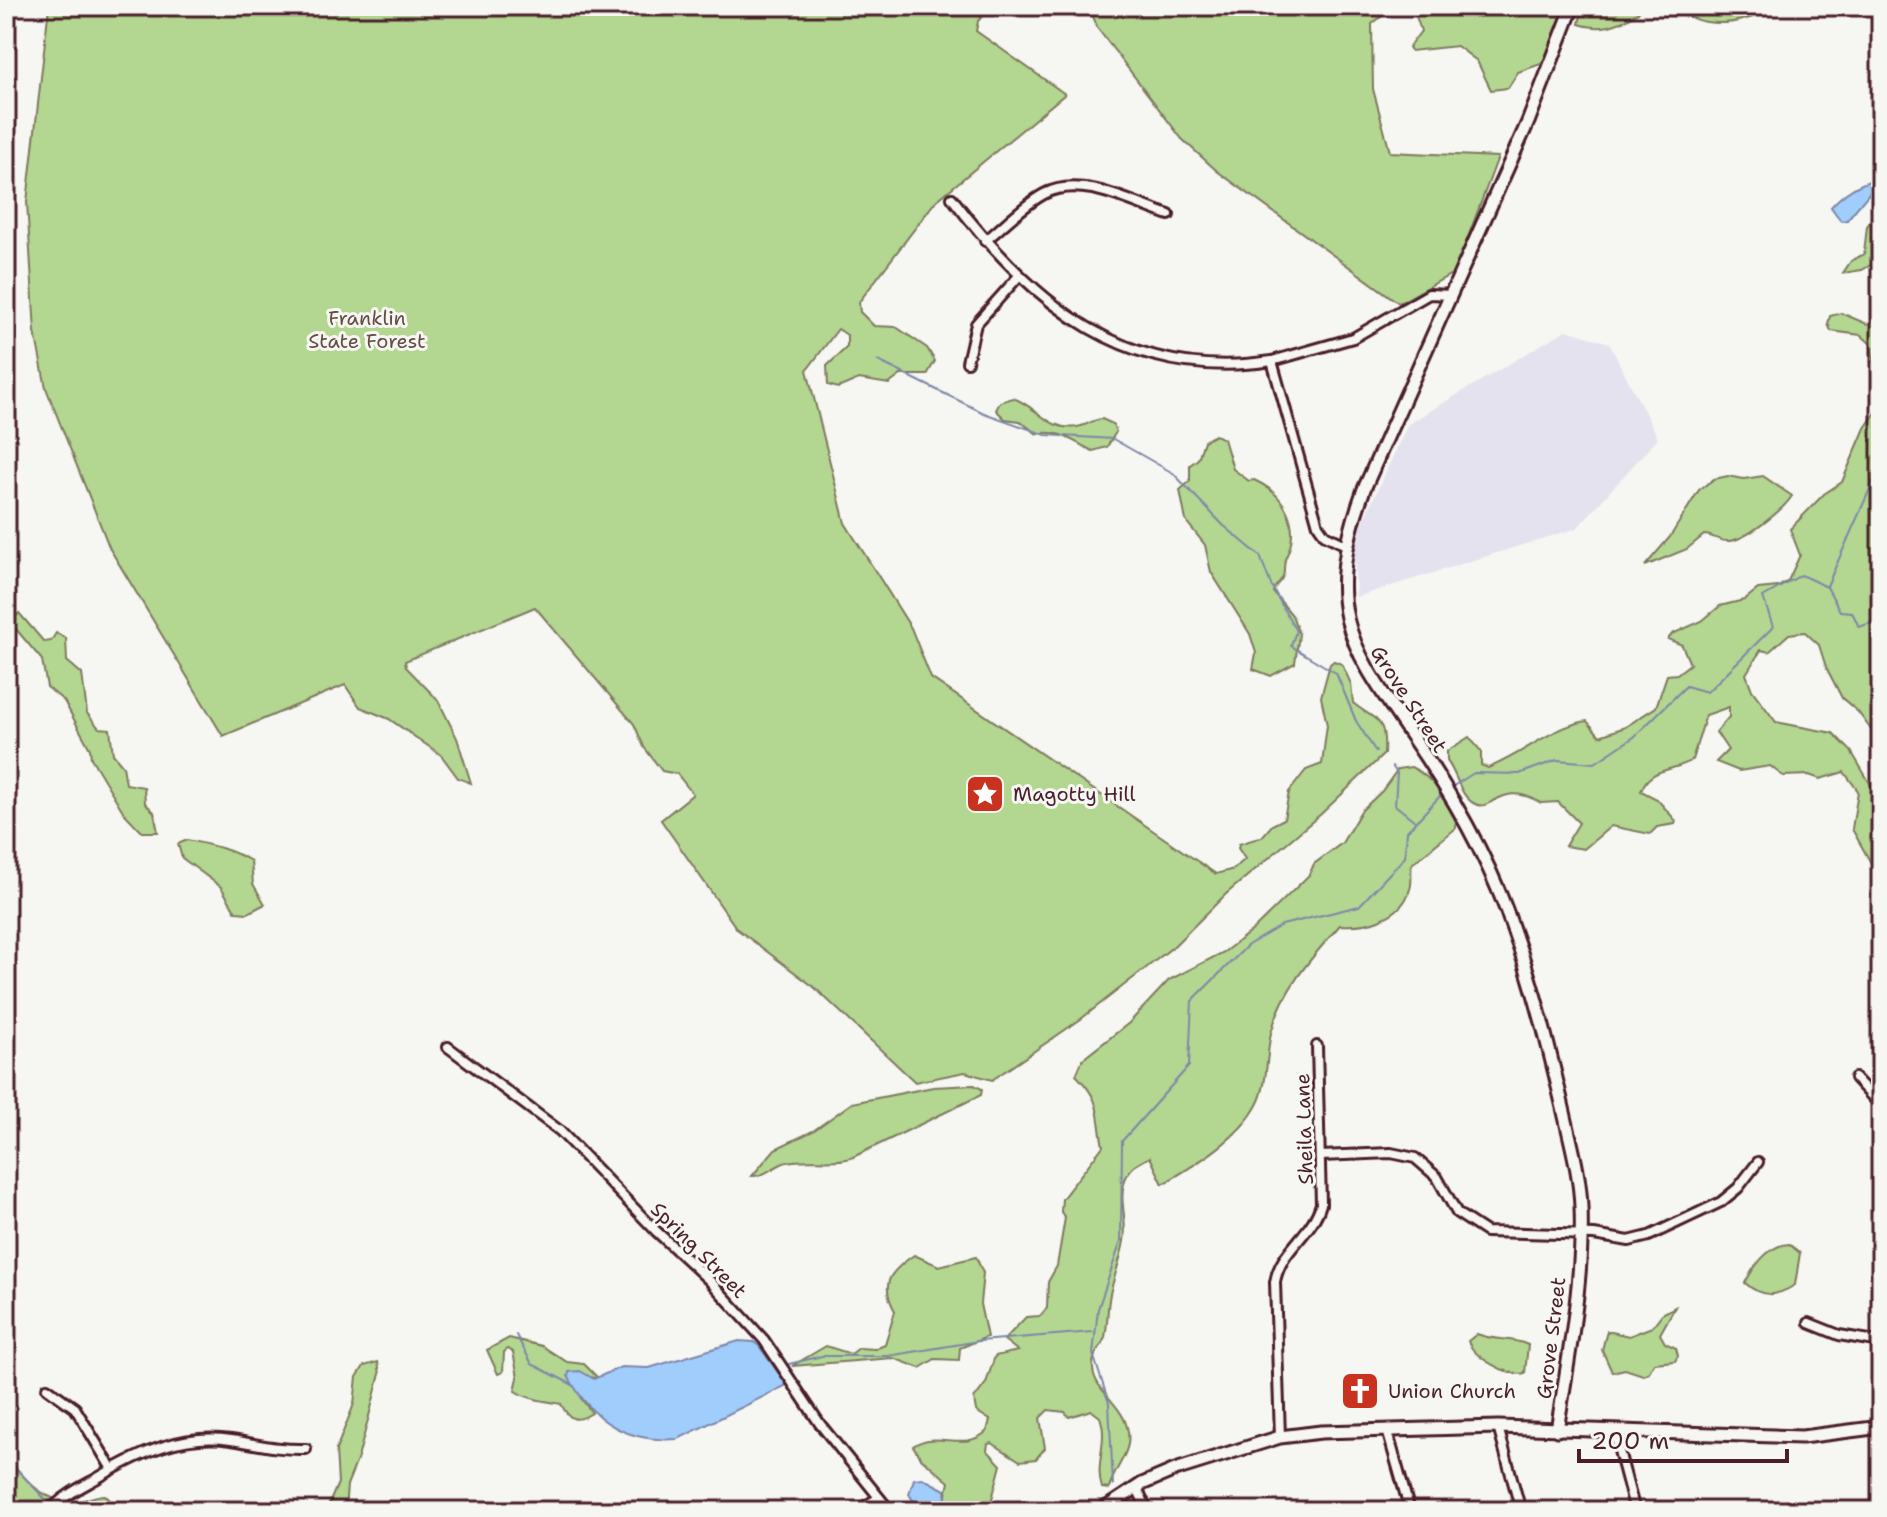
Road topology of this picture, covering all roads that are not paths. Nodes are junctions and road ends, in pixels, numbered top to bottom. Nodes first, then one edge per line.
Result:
1 (1573, 6) edge
2 (952, 198) dead end
3 (1169, 215) dead end
4 (985, 241) junction
5 (1018, 277) junction
6 (1451, 295) junction
7 (1272, 361) junction
8 (967, 362) dead end
9 (1346, 545) junction
10 (1317, 1046) dead end
11 (448, 1047) dead end
12 (1855, 1078) dead end
13 (1881, 1106) edge
14 (1321, 1156) junction
15 (1758, 1162) dead end
16 (1580, 1235) junction
17 (1809, 1323) dead end
18 (1881, 1342) edge
19 (47, 1388) dead end
20 (1498, 1427) junction
21 (1881, 1427) edge
22 (1387, 1430) junction
23 (1557, 1430) junction
24 (1614, 1432) junction
25 (1280, 1437) junction
26 (306, 1449) dead end
27 (112, 1469) junction
28 (1137, 1488) junction
29 (879, 1498) junction
30 (50, 1511) edge
31 (856, 1511) edge
32 (890, 1511) edge
33 (1101, 1511) edge
34 (1148, 1511) edge
35 (1410, 1511) edge
36 (1521, 1511) edge
37 (1635, 1511) edge

1 - 6 main road, Grove Street
2 - 4 street
3 - 4 street
4 - 5 street
5 - 7 street
5 - 8 street
6 - 7 street
6 - 9 main road, Grove Street
7 - 9 street
9 - 16 main road, Grove Street
10 - 14 street, Sheila Lane
11 - 29 street, Spring Street
12 - 13 street
14 - 16 street
14 - 25 street, Sheila Lane
15 - 16 street
16 - 23 main road, Grove Street
17 - 18 street
19 - 27 street
20 - 22 main road
20 - 23 main road
20 - 36 street
21 - 24 main road
22 - 25 main road
22 - 35 street
23 - 24 main road
24 - 37 street
25 - 28 main road
26 - 27 street
27 - 30 street
28 - 33 main road
28 - 34 street
29 - 31 street
29 - 32 street, Spring Street

